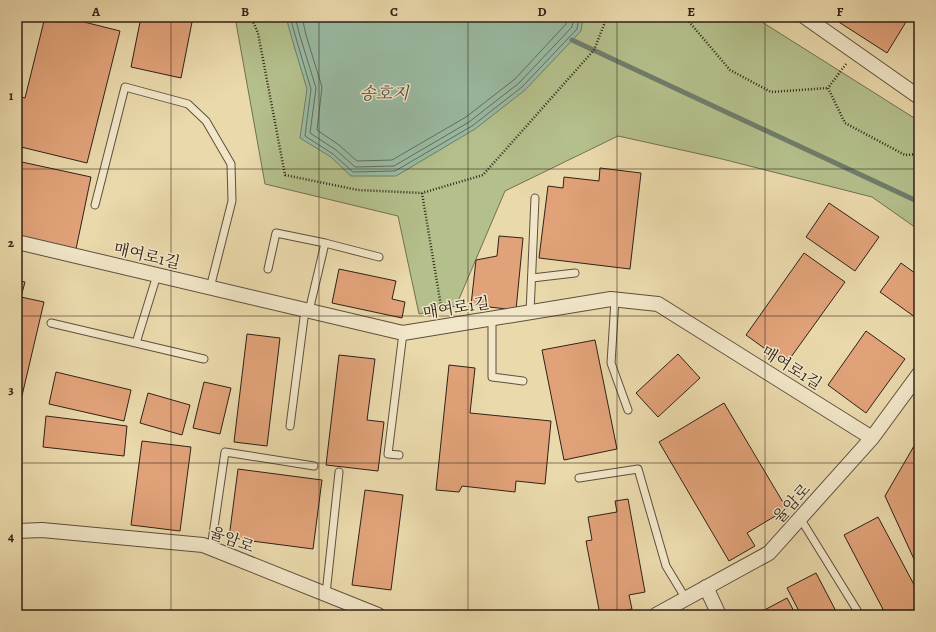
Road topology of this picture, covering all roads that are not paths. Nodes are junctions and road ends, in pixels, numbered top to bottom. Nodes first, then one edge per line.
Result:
1 (805, 17) edge
2 (919, 97) edge
3 (535, 198) dead end
4 (95, 205) dead end
5 (17, 242) edge
6 (325, 243) junction
7 (379, 257) dead end
8 (268, 269) dead end
9 (575, 273) dead end
10 (157, 275) junction
11 (532, 278) junction
12 (210, 288) junction
13 (615, 300) junction
14 (307, 310) junction
15 (530, 312) junction
16 (492, 319) junction
17 (51, 324) dead end
18 (403, 333) junction
19 (136, 344) junction
20 (204, 360) dead end
21 (919, 374) edge
22 (523, 381) dead end
23 (628, 410) dead end
24 (290, 426) dead end
25 (872, 438) junction
26 (399, 455) dead end
27 (314, 466) dead end
28 (339, 472) dead end
29 (579, 478) dead end
30 (800, 518) junction
31 (17, 531) edge
32 (211, 548) junction
33 (706, 587) junction
34 (326, 594) junction
35 (686, 599) junction
36 (378, 615) edge
37 (656, 615) edge
38 (719, 615) edge
39 (860, 615) edge

1 - 2 street
3 - 11 lane
4 - 12 lane
5 - 10 street, 매여로1길
6 - 7 lane
6 - 8 lane
6 - 14 lane
9 - 11 lane
10 - 12 street, 매여로1길
10 - 19 lane
11 - 15 lane
12 - 14 street, 매여로1길
13 - 15 street, 매여로1길
13 - 23 lane
13 - 25 street, 매여로1길
14 - 18 street, 매여로1길
14 - 24 lane
15 - 16 street, 매여로1길
16 - 18 street, 매여로1길
16 - 22 lane
17 - 19 lane
18 - 26 lane
19 - 20 lane
21 - 25 street, 율암로
25 - 30 street, 율암로
27 - 32 lane
28 - 34 lane
29 - 35 lane
30 - 33 street, 율암로
30 - 39 lane
31 - 32 street, 율암로
32 - 34 street, 율암로
33 - 35 street, 율암로
33 - 38 street
34 - 36 street, 율암로
35 - 37 street, 율암로

